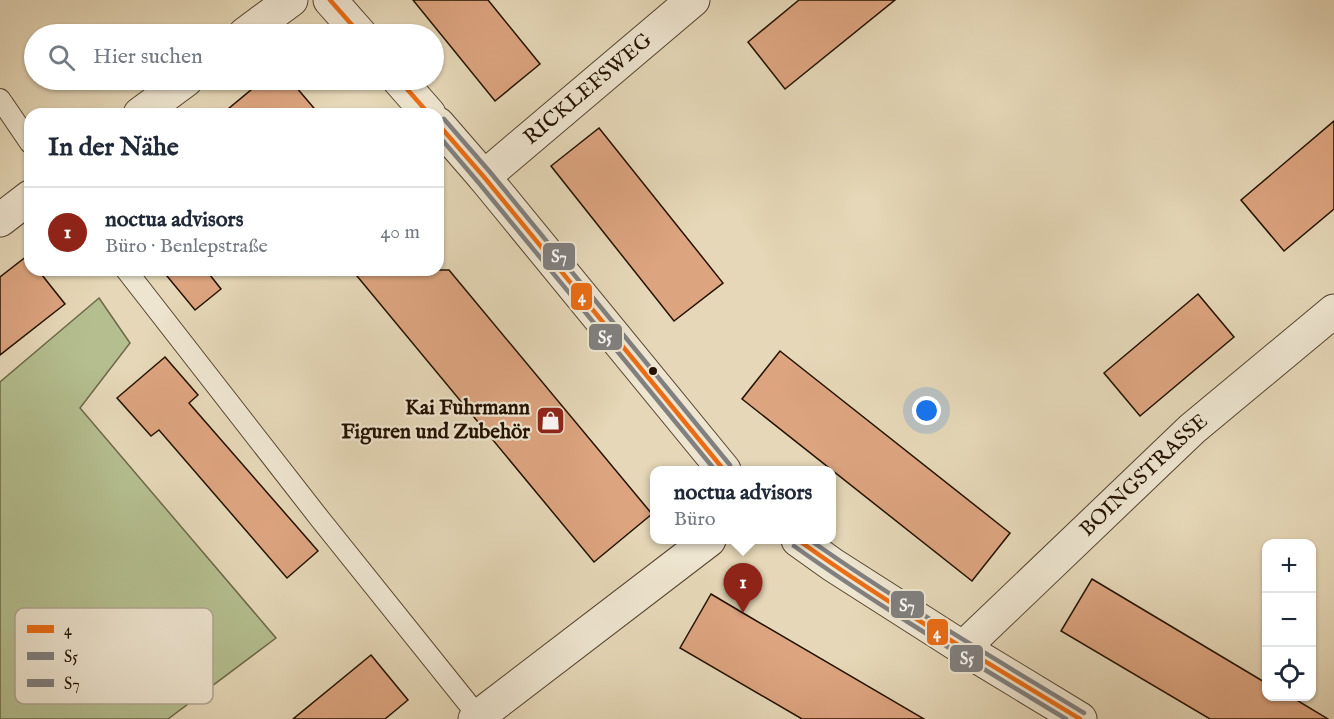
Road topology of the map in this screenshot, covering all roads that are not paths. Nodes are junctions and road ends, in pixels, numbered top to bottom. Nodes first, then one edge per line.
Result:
1 (291, 0) edge
2 (330, 0) edge
3 (693, 0) edge
4 (259, 24) edge
5 (351, 24) edge
6 (172, 90) edge
7 (408, 90) edge
8 (0, 99) edge
9 (148, 108) edge
10 (424, 108) edge
11 (444, 131) edge
12 (24, 133) edge
13 (484, 177) junction
14 (24, 202) edge
15 (0, 220) edge
16 (131, 276) edge
17 (1334, 311) edge
18 (720, 466) edge
19 (704, 544) edge
20 (804, 544) edge
21 (963, 648) junction
22 (476, 718) edge
23 (1080, 719) edge

1 - 4 street
2 - 5 street
3 - 13 street, RICKLEFSWEG
6 - 9 street
7 - 10 street
8 - 12 lane
11 - 13 street
13 - 18 street
14 - 15 street
16 - 22 lane
17 - 21 street, BOINGSTRASSE
19 - 22 street
20 - 21 street
21 - 23 street

